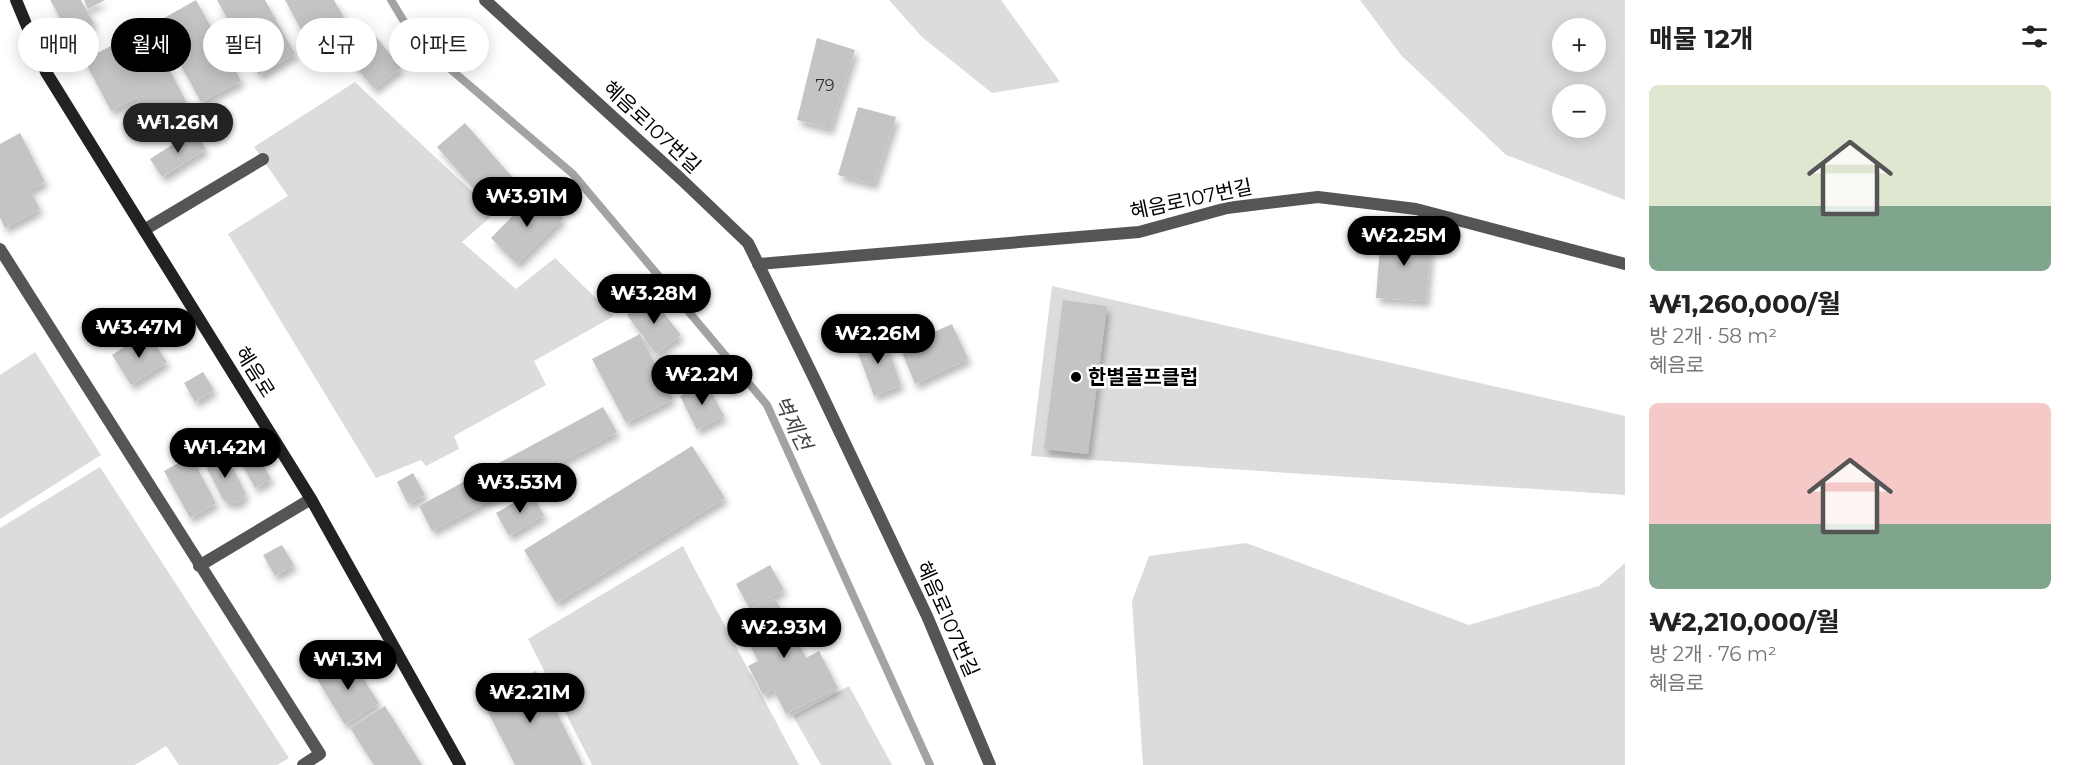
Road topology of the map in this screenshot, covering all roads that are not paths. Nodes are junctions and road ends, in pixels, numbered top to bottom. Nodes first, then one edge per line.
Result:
1 (16, 0) edge
2 (485, 0) edge
3 (263, 159) dead end
4 (144, 230) junction
5 (0, 249) edge
6 (758, 264) junction
7 (1625, 264) edge
8 (311, 499) junction
9 (199, 566) junction
10 (303, 765) edge
11 (460, 765) edge
12 (990, 765) edge

1 - 4 main road, 혜음로
2 - 6 lane, 혜음로107번길
3 - 4 lane
4 - 8 main road, 혜음로
5 - 9 lane
6 - 7 lane, 혜음로107번길
6 - 12 lane, 혜음로107번길
8 - 9 lane
8 - 11 main road, 혜음로
9 - 10 lane

